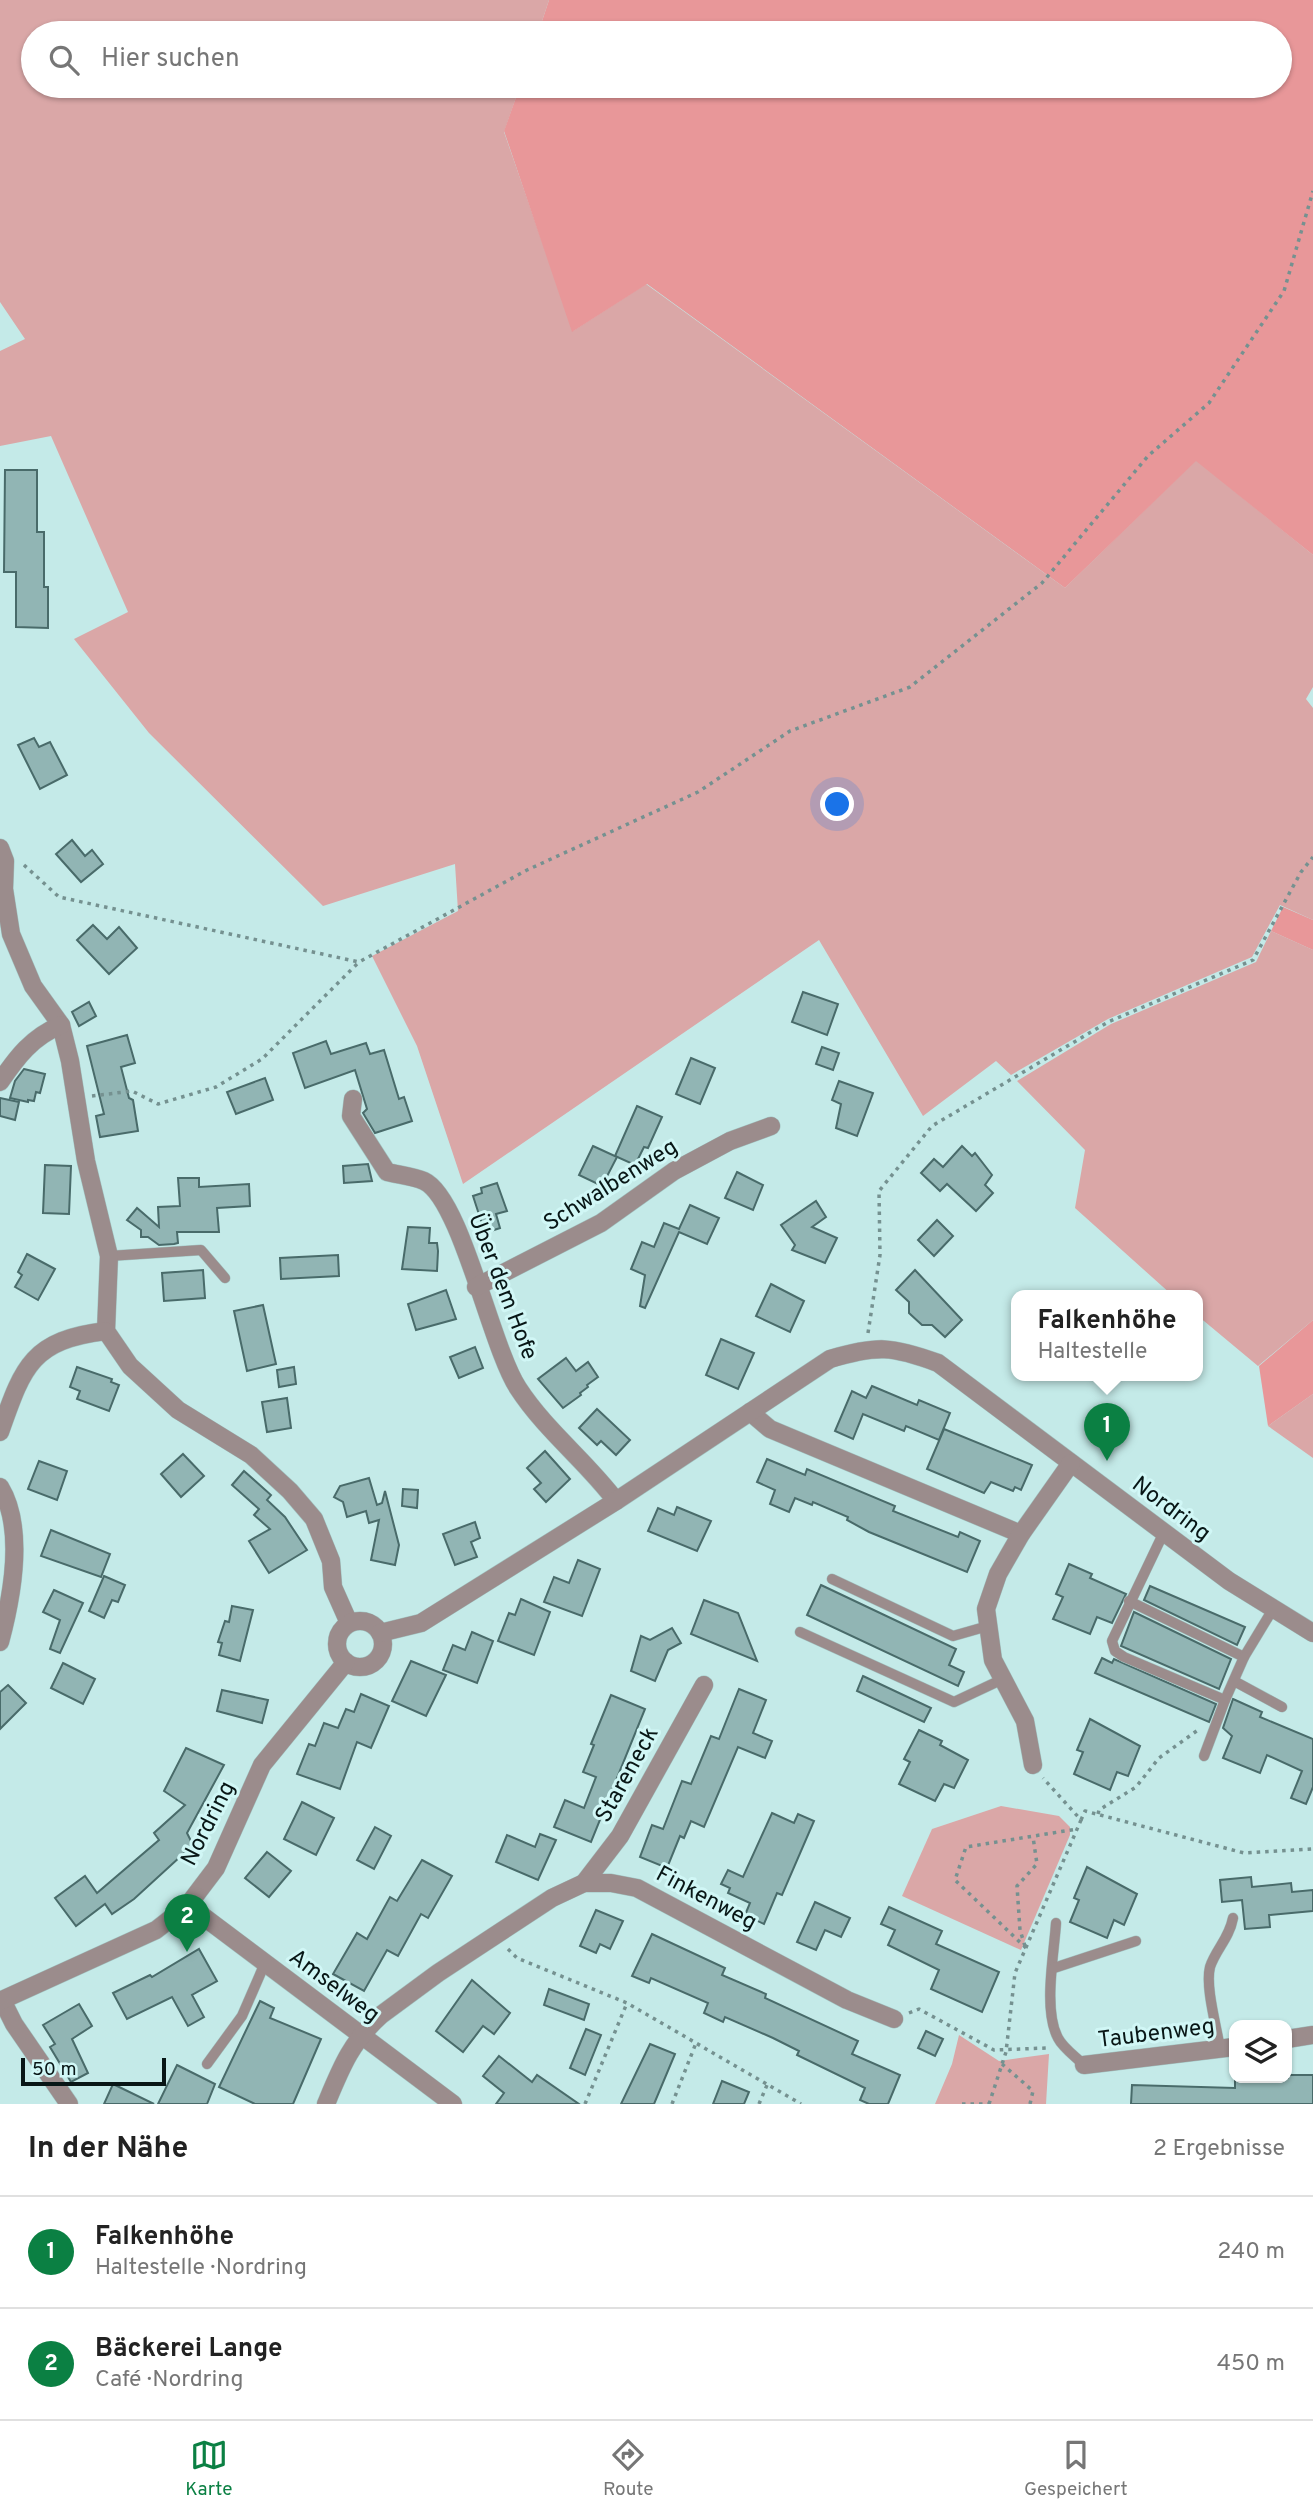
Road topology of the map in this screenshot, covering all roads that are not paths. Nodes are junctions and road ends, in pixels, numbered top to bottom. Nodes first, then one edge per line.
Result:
1 (3, 855) edge
2 (61, 1025) junction
3 (0, 1082) edge
4 (353, 1099) dead end
5 (771, 1126) dead end
6 (109, 1256) junction
7 (225, 1278) dead end
8 (476, 1287) junction
9 (106, 1331) junction
10 (750, 1412) junction
11 (0, 1432) edge
12 (1071, 1463) junction
13 (0, 1487) edge
14 (616, 1501) junction
15 (1164, 1532) junction
16 (1021, 1534) junction
17 (832, 1579) dead end
18 (1129, 1601) junction
19 (1273, 1609) junction
20 (349, 1623) junction
21 (988, 1626) junction
22 (800, 1632) dead end
23 (380, 1633) junction
24 (1313, 1633) edge
25 (0, 1642) edge
26 (1244, 1657) junction
27 (346, 1662) junction
28 (1003, 1679) junction
29 (1234, 1681) junction
30 (704, 1685) dead end
31 (1225, 1700) junction
32 (1282, 1707) dead end
33 (1204, 1756) dead end
34 (1033, 1765) road end
35 (584, 1884) junction
36 (188, 1905) junction
37 (1233, 1918) dead end
38 (1056, 1923) dead end
39 (1136, 1941) dead end
40 (265, 1963) junction
41 (1054, 1968) junction
42 (1, 2001) edge
43 (894, 2019) road end
44 (360, 2034) junction
45 (1313, 2035) edge
46 (1292, 2038) edge
47 (1227, 2048) edge
48 (207, 2064) dead end
49 (1084, 2065) joint
50 (68, 2104) edge
51 (326, 2104) edge
52 (453, 2104) edge

1 - 2 street
2 - 3 street
2 - 6 street
4 - 8 street, Über dem Hofe
5 - 8 street, Schwalbenweg
6 - 7 lane
6 - 9 street
8 - 14 street, Über dem Hofe
9 - 11 street
9 - 20 street
10 - 12 street, Nordring
10 - 14 street, Nordring
10 - 16 street
12 - 15 street, Nordring
12 - 16 street
13 - 25 street
14 - 23 street, Nordring
15 - 18 lane
15 - 19 street, Nordring
16 - 21 street
17 - 21 lane
18 - 26 lane
18 - 31 lane
19 - 24 street, Nordring
19 - 26 lane
20 - 23 street
20 - 27 street
21 - 28 street
22 - 28 lane
23 - 27 street
26 - 29 lane
27 - 36 street, Nordring
28 - 34 street
29 - 31 lane
29 - 32 lane
30 - 35 street, Stareneck
31 - 33 lane
35 - 43 street, Finkenweg
35 - 44 street, Finkenweg
36 - 40 street, Amselweg
36 - 42 street, Nordring
37 - 47 lane
38 - 41 lane
39 - 41 lane
40 - 44 street, Amselweg
40 - 48 lane
41 - 49 lane
42 - 50 street
44 - 51 street
44 - 52 street, Amselweg
45 - 46 street
47 - 49 street, Taubenweg

